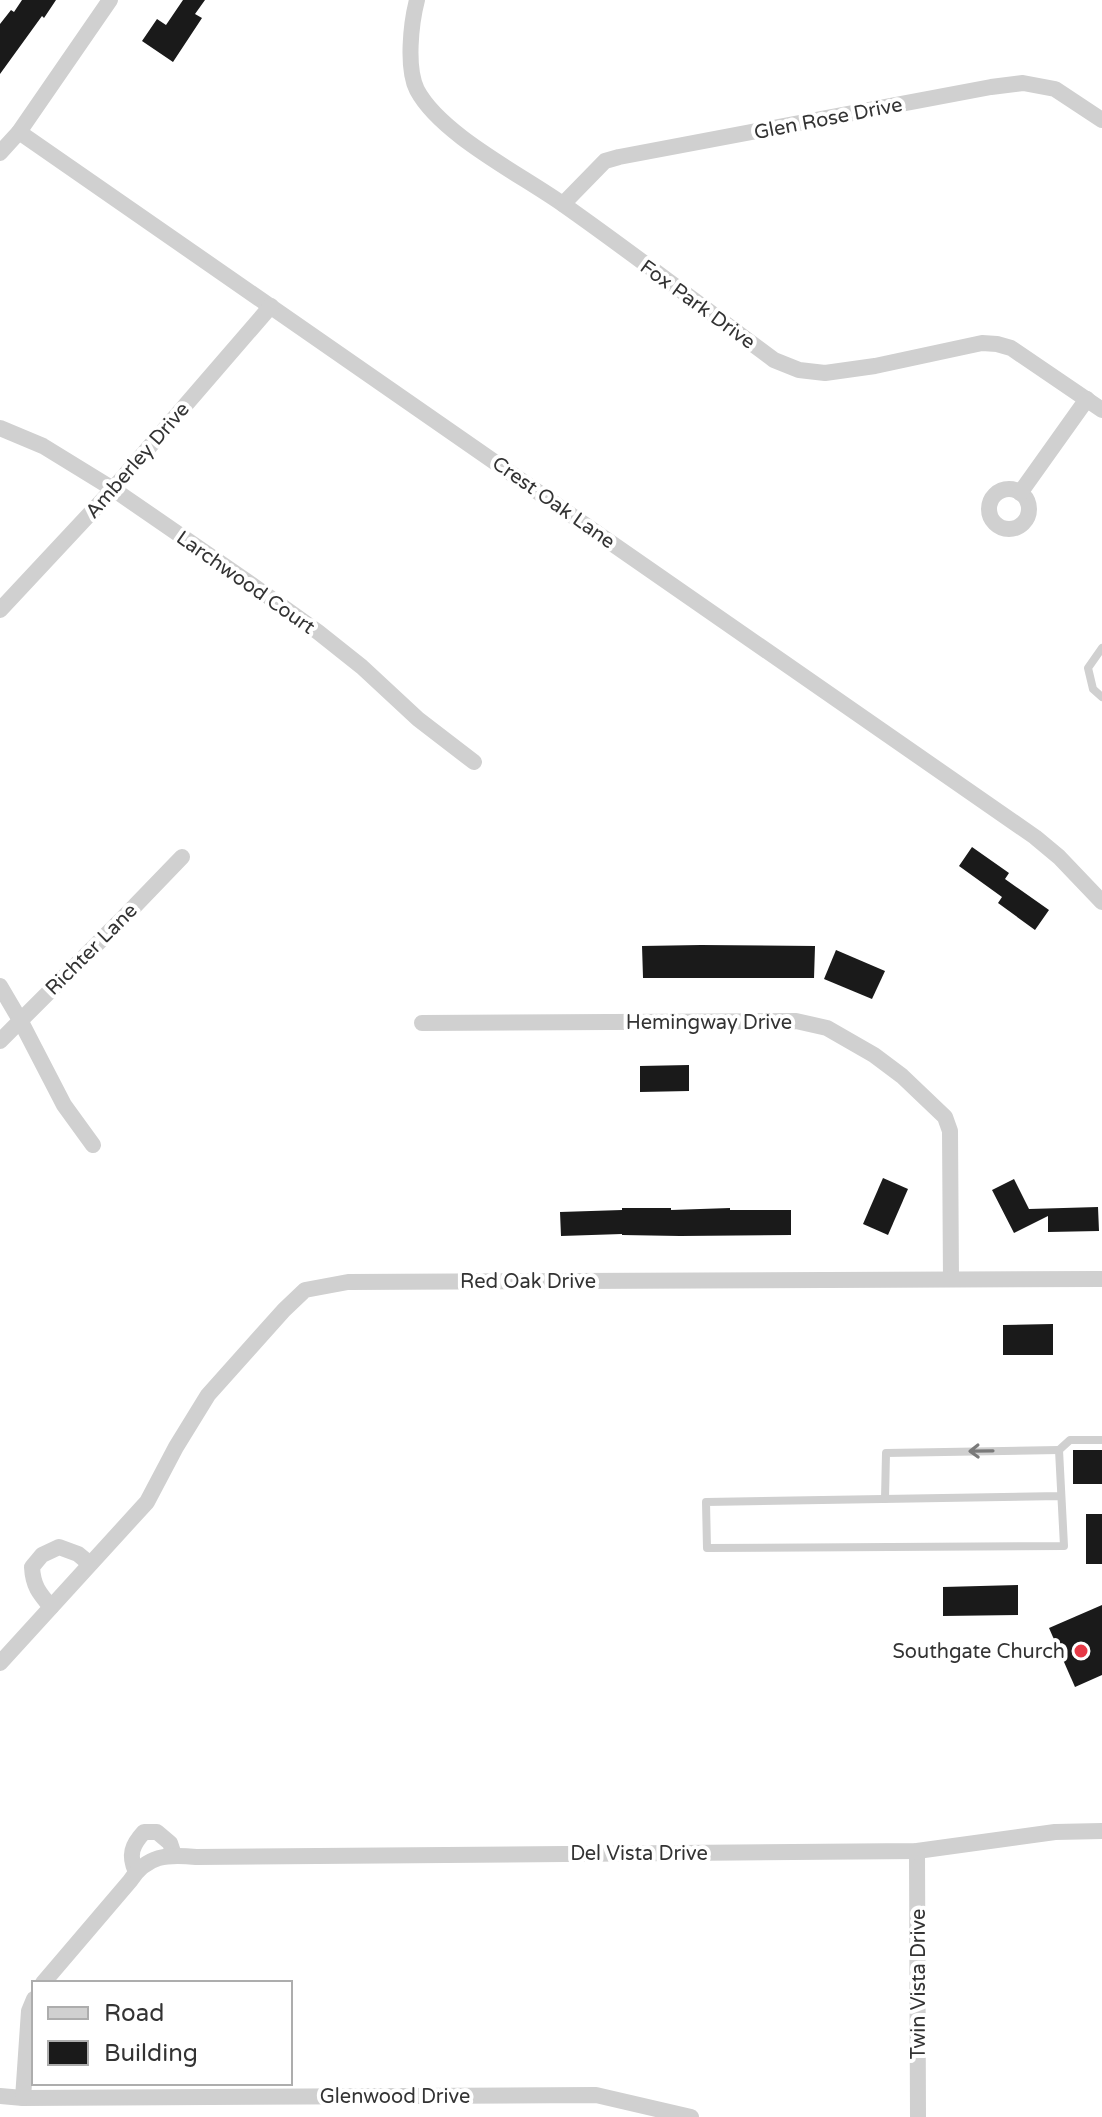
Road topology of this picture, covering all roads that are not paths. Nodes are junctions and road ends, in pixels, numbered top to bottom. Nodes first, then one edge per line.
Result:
1 (110, 0) edge
2 (417, 0) edge
3 (1102, 120) edge
4 (19, 132) junction
5 (0, 153) edge
6 (563, 204) junction
7 (271, 306) junction
8 (1087, 399) junction
9 (1102, 410) edge
10 (0, 428) edge
11 (113, 489) junction
12 (1020, 493) dead end
13 (0, 610) edge
14 (1102, 648) edge
15 (1102, 697) edge
16 (474, 762) dead end
17 (182, 857) dead end
18 (1102, 902) edge
19 (0, 986) edge
20 (20, 1020) junction
21 (422, 1023) dead end
22 (0, 1041) edge
23 (93, 1145) dead end
24 (951, 1279) junction
25 (1102, 1279) edge
26 (1102, 1440) edge
27 (1059, 1450) junction
28 (1061, 1496) junction
29 (885, 1499) junction
30 (90, 1564) junction
31 (51, 1607) junction
32 (0, 1663) edge
33 (1102, 1831) edge
34 (917, 1851) junction
35 (174, 1855) junction
36 (136, 1872) junction
37 (45, 1981) edge
38 (32, 2004) edge
39 (0, 2096) edge
40 (23, 2098) junction
41 (691, 2117) edge
42 (918, 2117) edge

1 - 4 street
2 - 6 street, Fox Park Drive
3 - 6 street, Glen Rose Drive
4 - 5 street
4 - 7 street, Crest Oak Lane
6 - 8 street, Fox Park Drive
7 - 11 street, Amberley Drive
7 - 18 street, Crest Oak Lane
8 - 9 street, Fox Park Drive
8 - 12 street
10 - 11 street, Larchwood Court
11 - 13 street, Amberley Drive
11 - 16 street, Larchwood Court
14 - 15 lane
17 - 20 street, Richter Lane
19 - 20 street
20 - 22 street, Richter Lane
20 - 23 street
21 - 24 street, Hemingway Drive
24 - 25 street, Red Oak Drive
24 - 30 street, Red Oak Drive
26 - 27 lane
27 - 28 lane
27 -> 29 lane
28 - 29 lane
28 - 29 lane
30 - 31 street, Red Oak Drive
30 - 31 street
31 - 32 street, Red Oak Drive
33 - 34 street, Del Vista Drive
34 - 35 street, Del Vista Drive
34 - 42 street, Twin Vista Drive
35 - 36 street, Del Vista Drive
35 - 36 street
36 - 37 street, Del Vista Drive
38 - 40 street
39 - 40 street, Glenwood Drive
40 - 41 street, Glenwood Drive

